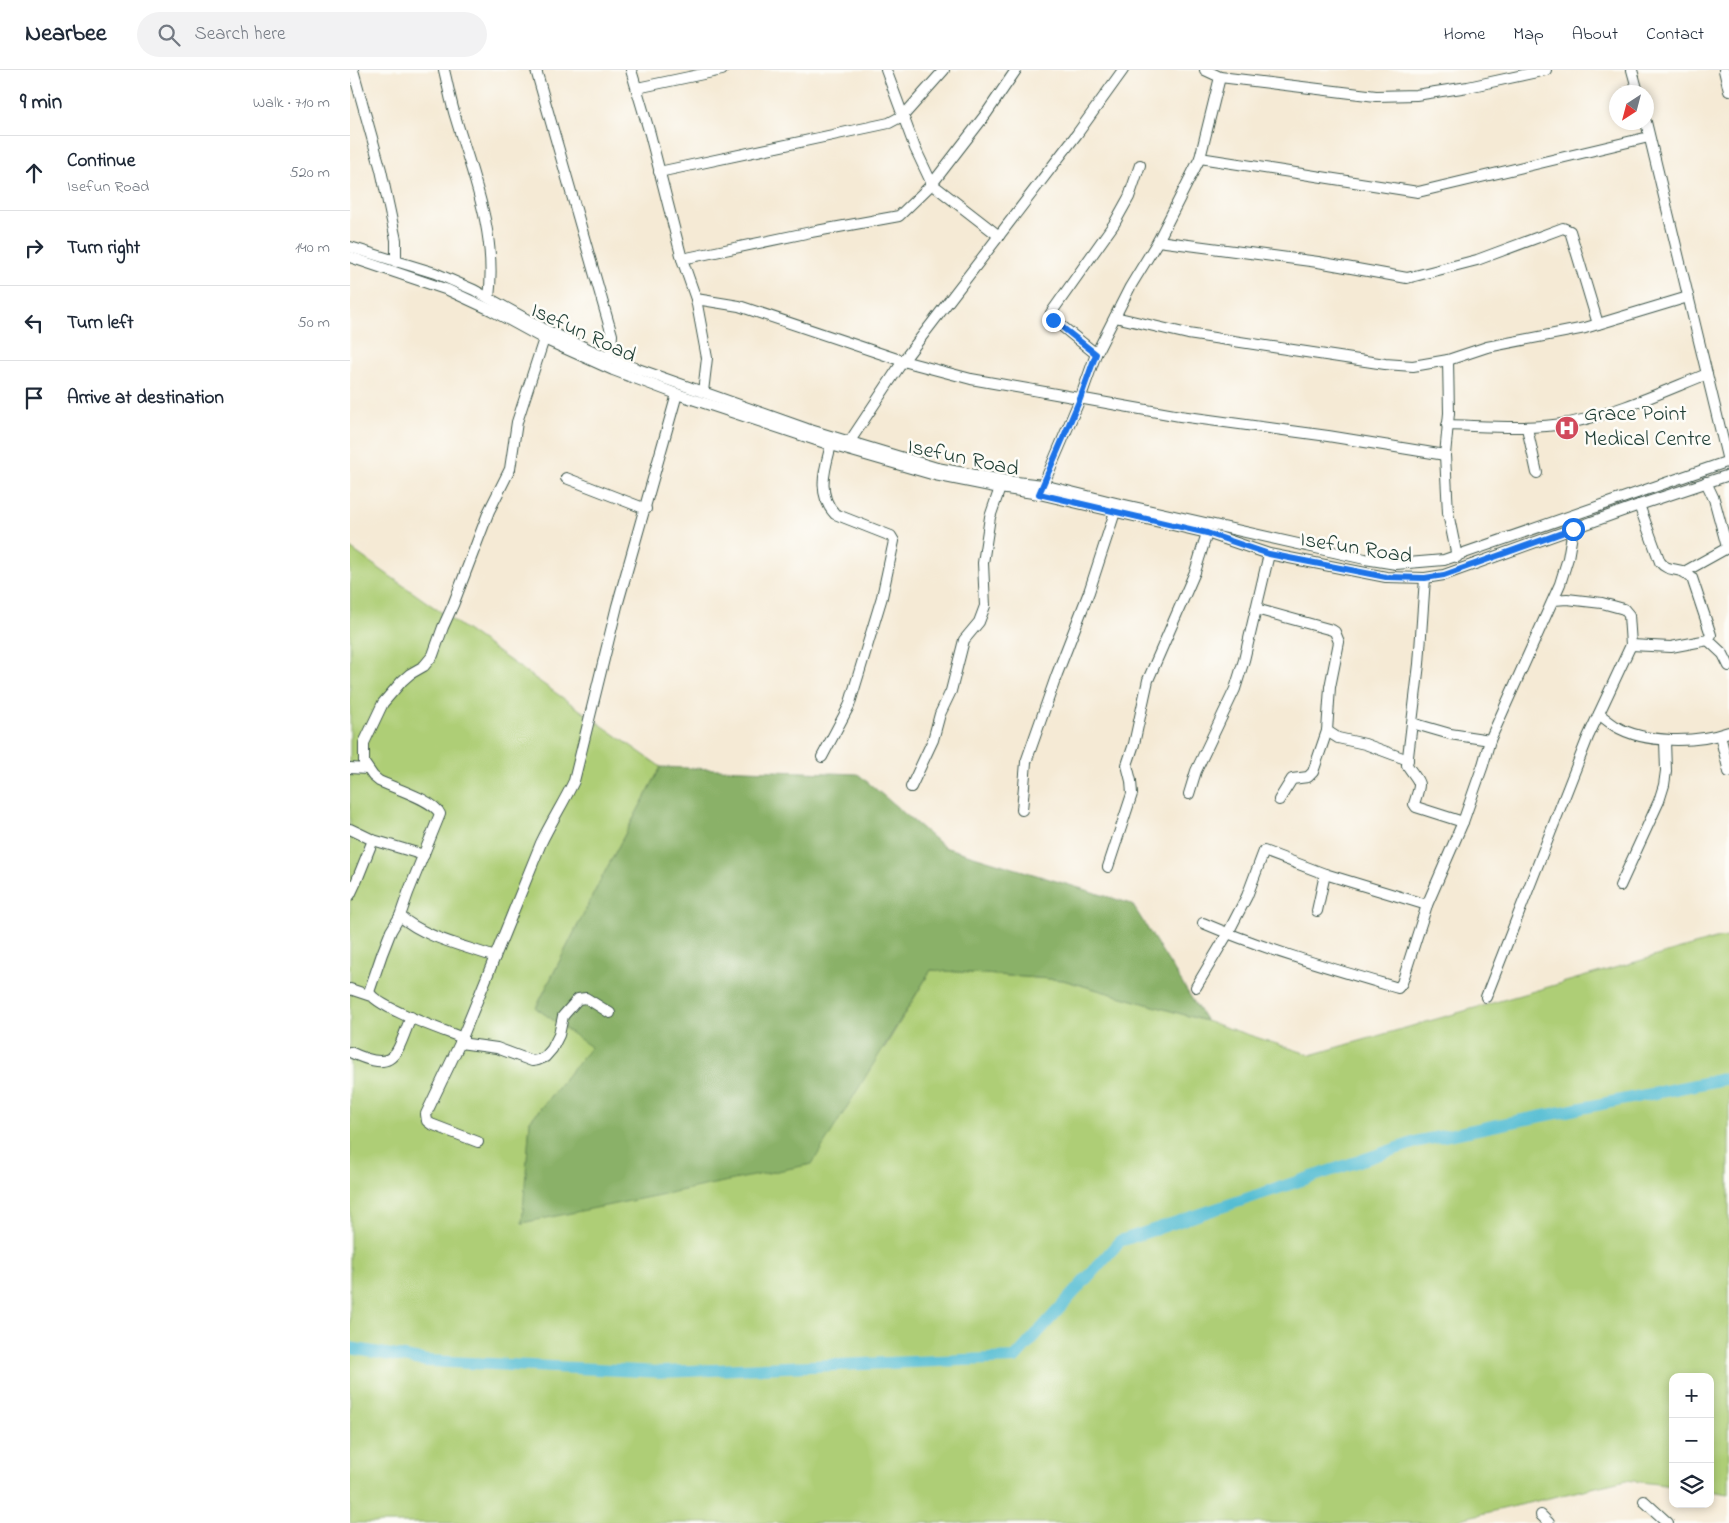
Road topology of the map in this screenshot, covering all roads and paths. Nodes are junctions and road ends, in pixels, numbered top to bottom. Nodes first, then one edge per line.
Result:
1 (354, 70) edge
2 (444, 70) edge
3 (536, 70) edge
4 (631, 70) edge
5 (722, 70) edge
6 (886, 70) edge
7 (944, 70) edge
8 (1016, 70) edge
9 (1123, 70) edge
10 (1205, 70) edge
11 (1546, 70) edge
12 (1632, 70) edge
13 (1724, 70) edge
14 (1220, 78) junction
15 (1636, 85) edge
16 (637, 88) junction
17 (1729, 92) edge
18 (904, 115) junction
19 (1648, 130) edge
20 (1649, 137) junction
21 (1200, 158) junction
22 (1140, 165) dead end
23 (659, 172) junction
24 (932, 184) junction
25 (999, 236) junction
26 (1158, 241) junction
27 (350, 256) edge
28 (682, 259) junction
29 (396, 262) junction
30 (1688, 297) junction
31 (489, 298) junction
32 (696, 299) junction
33 (1114, 316) junction
34 (1598, 324) junction
35 (544, 339) junction
36 (1096, 354) junction
37 (610, 359) junction
38 (1448, 360) junction
39 (902, 361) junction
40 (1707, 374) junction
41 (703, 392) junction
42 (677, 394) junction
43 (1080, 399) junction
44 (1447, 425) junction
45 (1527, 428) junction
46 (850, 441) junction
47 (832, 445) junction
48 (1445, 455) junction
49 (1729, 461) edge
50 (1537, 473) dead end
51 (1729, 475) edge
52 (566, 478) dead end
53 (1706, 482) junction
54 (1000, 488) junction
55 (1041, 489) junction
56 (1639, 505) junction
57 (646, 509) junction
58 (1116, 512) junction
59 (1573, 529) junction
60 (1207, 533) junction
61 (1728, 547) edge
62 (1269, 554) junction
63 (1457, 557) junction
64 (1684, 572) junction
65 (1425, 578) junction
66 (1560, 584) junction
67 (1567, 599) junction
68 (1554, 600) junction
69 (1256, 609) junction
70 (1708, 640) junction
71 (1631, 645) junction
72 (1729, 666) edge
73 (1599, 714) junction
74 (1412, 723) junction
75 (1327, 731) junction
76 (1725, 733) edge
77 (1490, 740) junction
78 (1665, 740) junction
79 (822, 758) dead end
80 (1408, 760) junction
81 (350, 768) edge
82 (367, 769) junction
83 (1729, 772) edge
84 (911, 787) dead end
85 (1189, 794) dead end
86 (1279, 800) dead end
87 (1022, 810) dead end
88 (1463, 822) junction
89 (350, 829) edge
90 (373, 840) junction
91 (424, 855) junction
92 (1108, 867) dead end
93 (1325, 874) junction
94 (1620, 886) dead end
95 (350, 895) edge
96 (1427, 904) junction
97 (1317, 911) dead end
98 (400, 916) junction
99 (1203, 923) dead end
100 (1228, 933) junction
101 (495, 957) junction
102 (1196, 986) dead end
103 (350, 990) edge
104 (371, 996) junction
105 (1486, 997) dead end
106 (610, 1013) dead end
107 (410, 1017) junction
108 (462, 1041) junction
109 (350, 1052) edge
110 (478, 1142) dead end
111 (1644, 1500) dead end
112 (1541, 1515) dead end
113 (1549, 1523) edge
114 (1668, 1523) edge

1 - 29 street
2 - 31 street
3 - 37 street
4 - 16 street
5 - 16 street
6 - 18 street
7 - 18 street
8 - 24 street
9 - 25 street
10 - 14 street
11 - 14 street
12 - 15 street
13 - 17 street
14 - 21 street
16 - 23 street
18 - 23 street
18 - 24 street
19 - 20 street
20 - 21 street
20 - 30 street
21 - 26 street
22 - 36 street
23 - 28 street
24 - 25 street
24 - 28 street
25 - 39 street
26 - 33 street
26 - 34 street
27 - 29 street, Isefun Road
27 - 35 street, Isefun Road
28 - 32 street
29 - 31 street, Isefun Road
30 - 34 street
30 - 40 street
31 - 37 street, Isefun Road
32 - 39 street
32 - 41 street
33 - 36 street
33 - 38 street
34 - 38 street
35 - 42 street, Isefun Road
35 - 82 street
36 - 43 street
37 - 41 street, Isefun Road
38 - 44 street
39 - 43 street
39 - 46 street
40 - 45 street
40 - 49 street
41 - 46 street, Isefun Road
42 - 47 street, Isefun Road
42 - 57 street
43 - 48 street
43 - 55 street
44 - 45 street
44 - 48 street
45 - 50 street
46 - 55 street, Isefun Road
47 - 54 street, Isefun Road
47 - 79 street
48 - 63 street
49 - 63 street, Isefun Road
51 - 53 street, Isefun Road
52 - 57 street
53 - 56 street, Isefun Road
53 - 61 street
54 - 55 street, Isefun Road
54 - 84 street
55 - 58 street, Isefun Road
55 - 63 street, Isefun Road
56 - 59 street, Isefun Road
56 - 64 street
57 - 101 street
58 - 60 street, Isefun Road
58 - 87 street
59 - 65 street, Isefun Road
59 - 66 street
60 - 62 street, Isefun Road
60 - 92 street
61 - 64 street
62 - 65 street, Isefun Road
62 - 69 street
64 - 70 street
65 - 74 street
66 - 67 street
66 - 68 street
67 - 68 street
67 - 71 street
68 - 77 street
69 - 75 street
69 - 85 street
70 - 71 street
70 - 72 street
71 - 73 street
73 - 78 street
73 - 105 street
74 - 77 street
74 - 80 street
75 - 80 street
75 - 86 street
76 - 78 street
76 - 83 street
77 - 88 street
78 - 94 street
80 - 88 street
81 - 82 street
82 - 91 street
88 - 96 street
89 - 90 street
90 - 91 street
90 - 95 street
91 - 98 street
93 - 96 street
93 - 97 street
93 - 100 street
96 - 100 street
98 - 101 street
98 - 104 street
99 - 100 street
100 - 102 street
101 - 108 street
103 - 104 street
104 - 107 street
106 - 108 street
107 - 108 street
107 - 109 street
108 - 110 street
111 - 114 street
112 - 113 street

